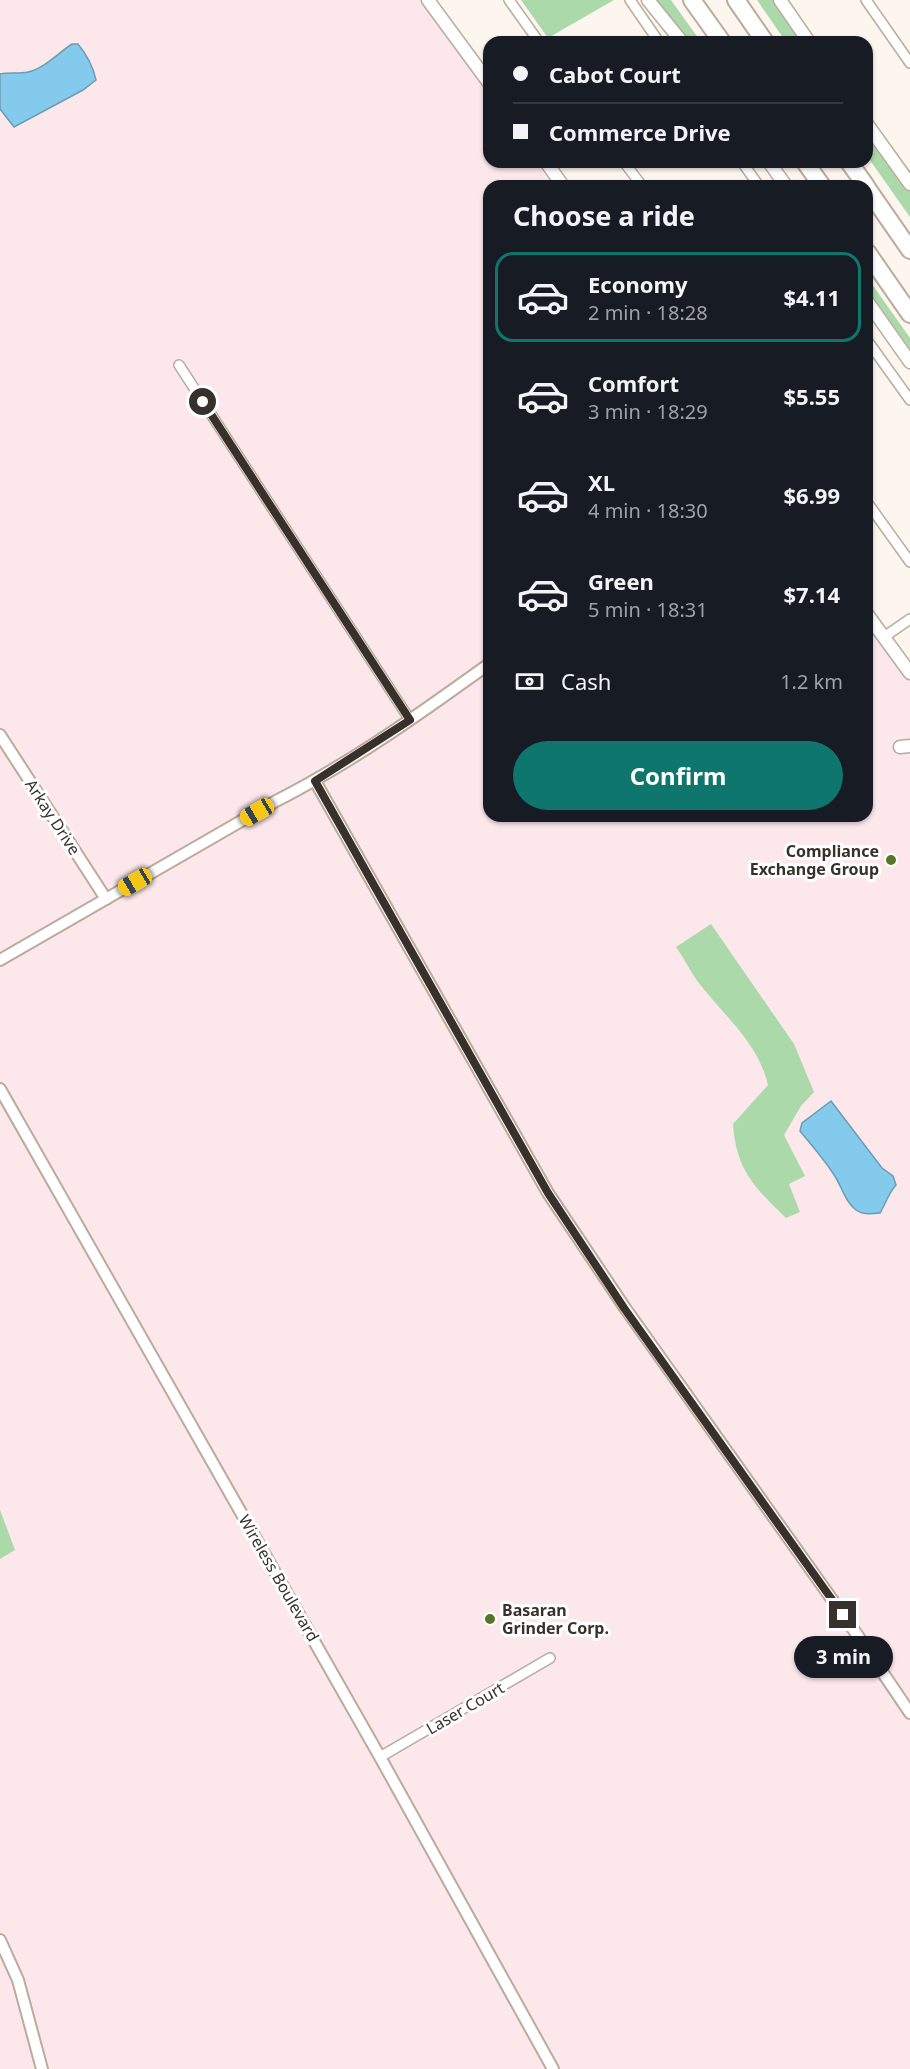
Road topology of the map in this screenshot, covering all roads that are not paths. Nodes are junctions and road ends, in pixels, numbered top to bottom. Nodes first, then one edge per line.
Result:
1 (428, 0) edge
2 (509, 0) edge
3 (630, 0) edge
4 (648, 0) edge
5 (692, 0) edge
6 (736, 0) edge
7 (780, 0) edge
8 (866, 0) edge
9 (535, 36) edge
10 (654, 36) edge
11 (677, 36) edge
12 (718, 36) edge
13 (761, 36) edge
14 (805, 36) edge
15 (910, 63) edge
16 (483, 75) edge
17 (873, 132) edge
18 (910, 184) edge
19 (873, 197) edge
20 (910, 249) edge
21 (873, 261) edge
22 (873, 310) edge
23 (910, 314) edge
24 (873, 348) edge
25 (910, 362) edge
26 (179, 365) dead end
27 (910, 400) edge
28 (873, 510) edge
29 (910, 562) edge
30 (910, 619) edge
31 (873, 622) edge
32 (884, 637) junction
33 (483, 668) edge
34 (910, 674) edge
35 (410, 720) junction
36 (0, 735) edge
37 (315, 781) junction
38 (106, 899) junction
39 (0, 960) edge
40 (0, 1089) edge
41 (550, 1658) dead end
42 (910, 1713) edge
43 (381, 1757) junction
44 (0, 1940) edge
45 (42, 2069) edge
46 (553, 2069) edge

1 - 16 main road
2 - 9 street
3 - 10 street
4 - 11 main road
5 - 12 highway
6 - 13 highway
7 - 14 main road
8 - 15 street
17 - 18 main road
19 - 20 highway
21 - 23 highway
22 - 25 main road
24 - 27 street
26 - 35 street
28 - 29 street
30 - 32 street
31 - 32 main road
32 - 34 main road
33 - 35 street
35 - 37 street
36 - 38 street, Arkay Drive
37 - 38 street
37 - 42 street
38 - 39 street
40 - 43 street, Wireless Boulevard
41 - 43 street, Laser Court
43 - 46 street, Wireless Boulevard
44 - 45 street

